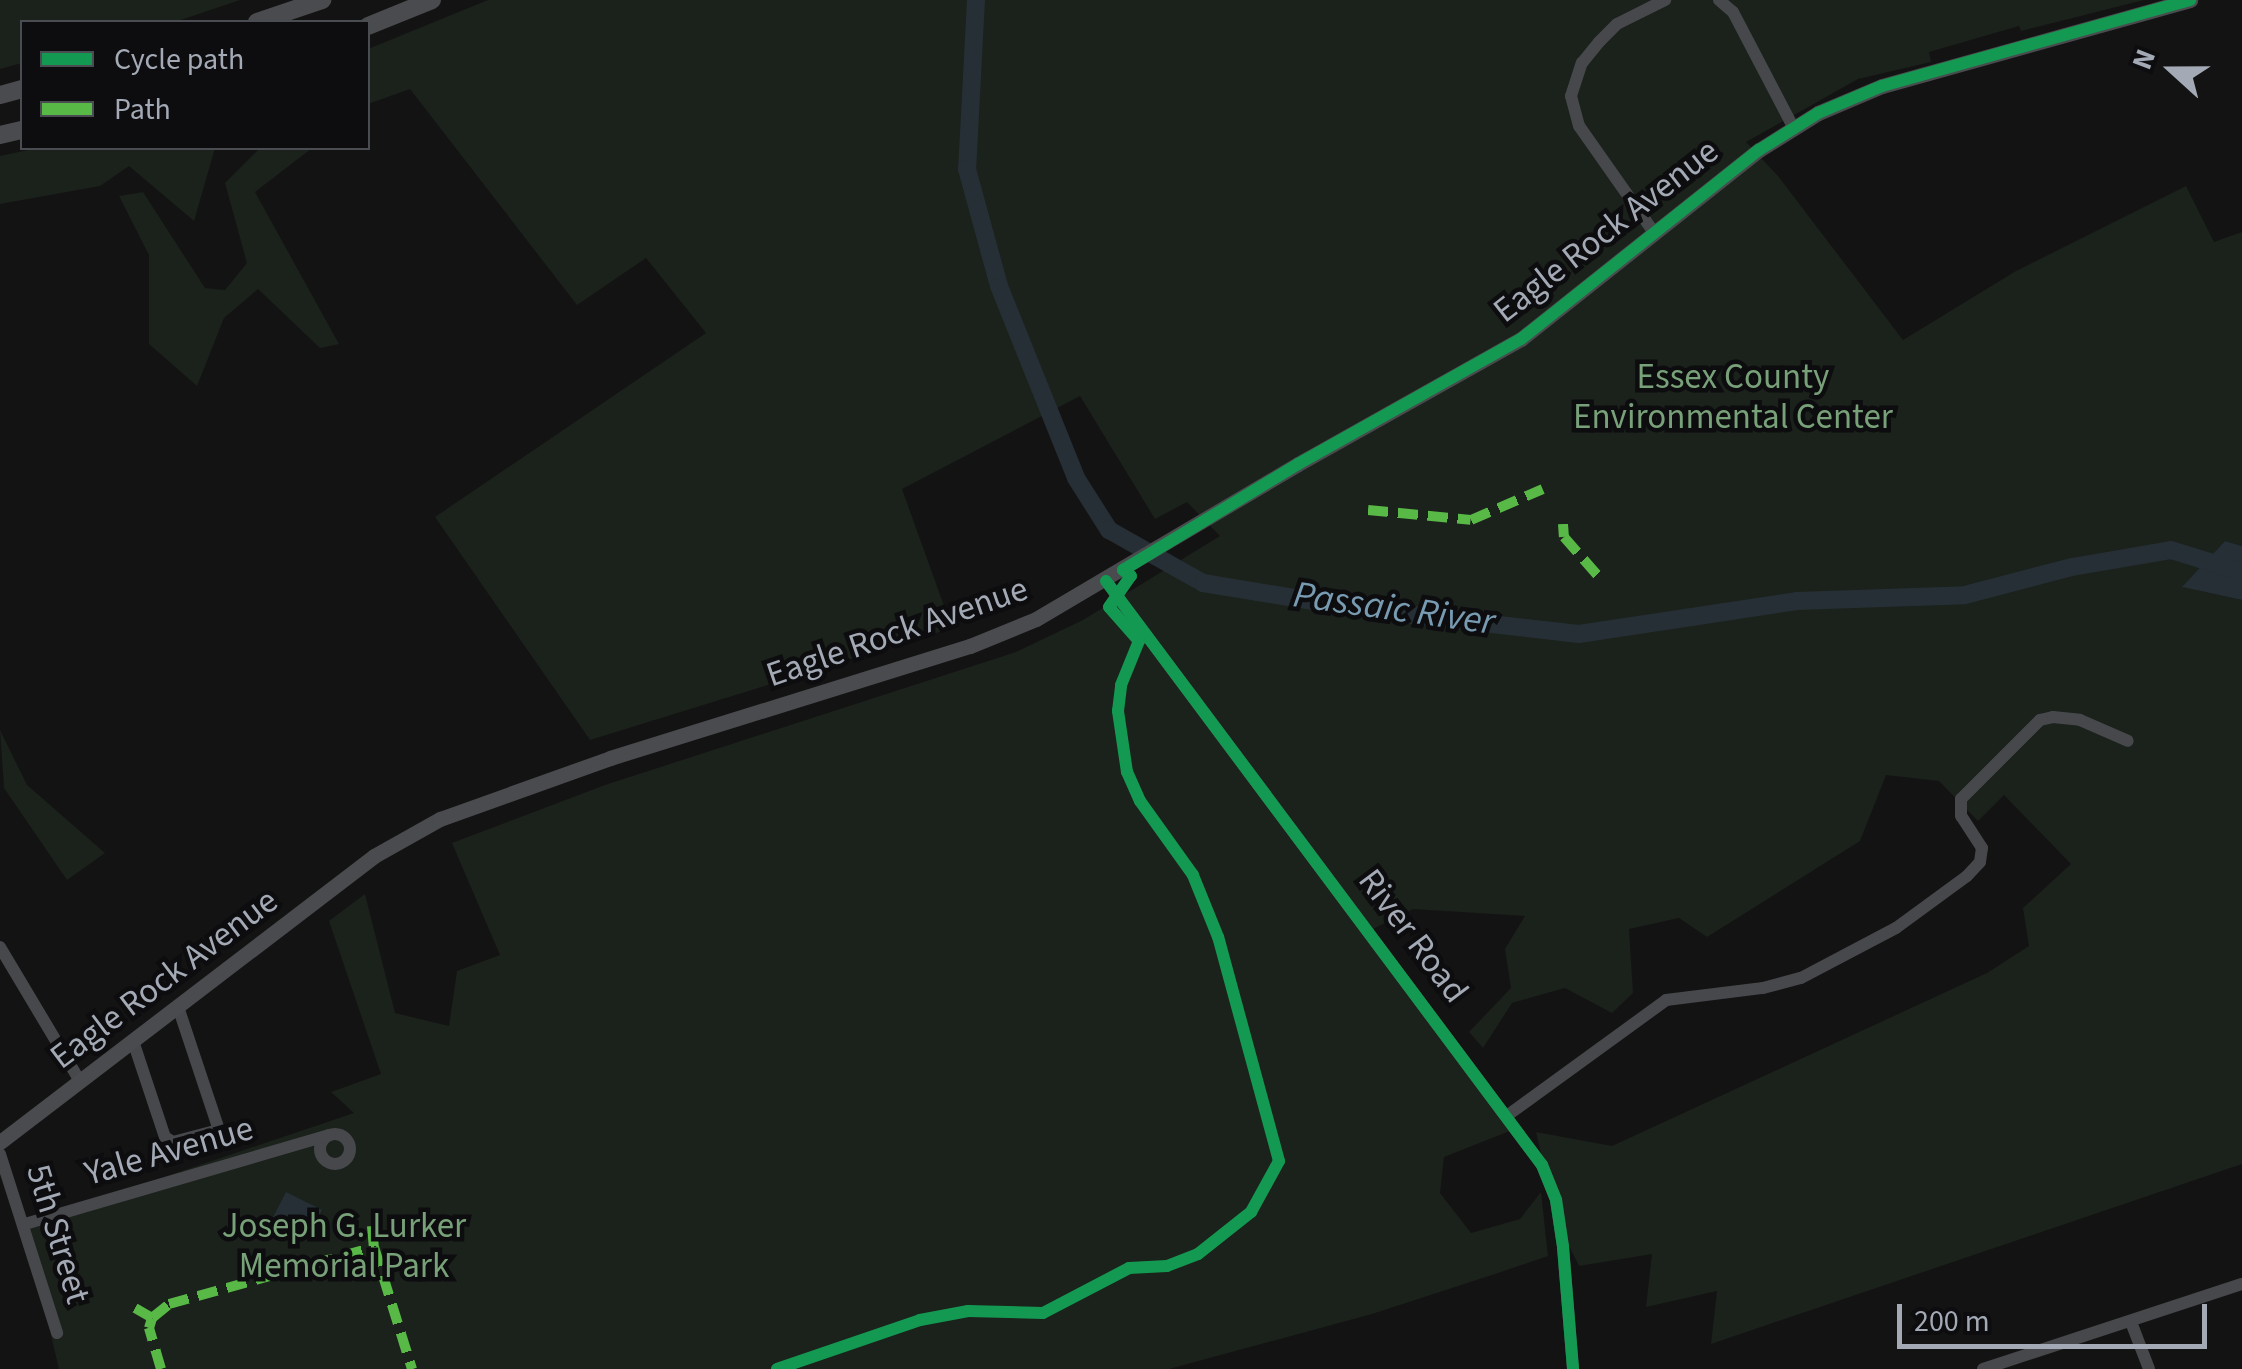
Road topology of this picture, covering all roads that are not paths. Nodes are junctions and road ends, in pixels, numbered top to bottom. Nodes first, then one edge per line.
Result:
1 (322, 0) edge
2 (432, 0) edge
3 (1665, 0) edge
4 (1719, 0) edge
5 (2190, 0) edge
6 (263, 20) edge
7 (370, 25) edge
8 (1793, 127) junction
9 (1655, 234) junction
10 (1099, 585) junction
11 (2128, 741) dead end
12 (0, 946) edge
13 (178, 1008) junction
14 (134, 1041) junction
15 (80, 1081) junction
16 (1508, 1115) junction
17 (329, 1135) dead end
18 (0, 1142) edge
19 (0, 1154) edge
20 (25, 1224) junction
21 (2242, 1284) edge
22 (2132, 1322) junction
23 (57, 1333) dead end
24 (1572, 1366) edge
25 (1555, 1369) edge
26 (1983, 1369) edge
27 (2149, 1369) edge

1 - 6 highway
2 - 7 highway
3 - 9 street
4 - 8 street
5 - 8 main road, Eagle Rock Avenue
8 - 9 main road, Eagle Rock Avenue
9 - 10 main road, Eagle Rock Avenue
10 - 13 main road, Eagle Rock Avenue
10 - 16 street, River Road
11 - 16 street
12 - 15 street
13 - 14 main road, Eagle Rock Avenue
13 - 14 street
14 - 15 main road, Eagle Rock Avenue
15 - 18 main road, Eagle Rock Avenue
16 - 24 street, River Road
17 - 20 street, Yale Avenue
19 - 20 street, 5th Street
20 - 23 street, 5th Street
21 - 22 street
22 - 26 street
22 - 27 street
24 - 25 street

